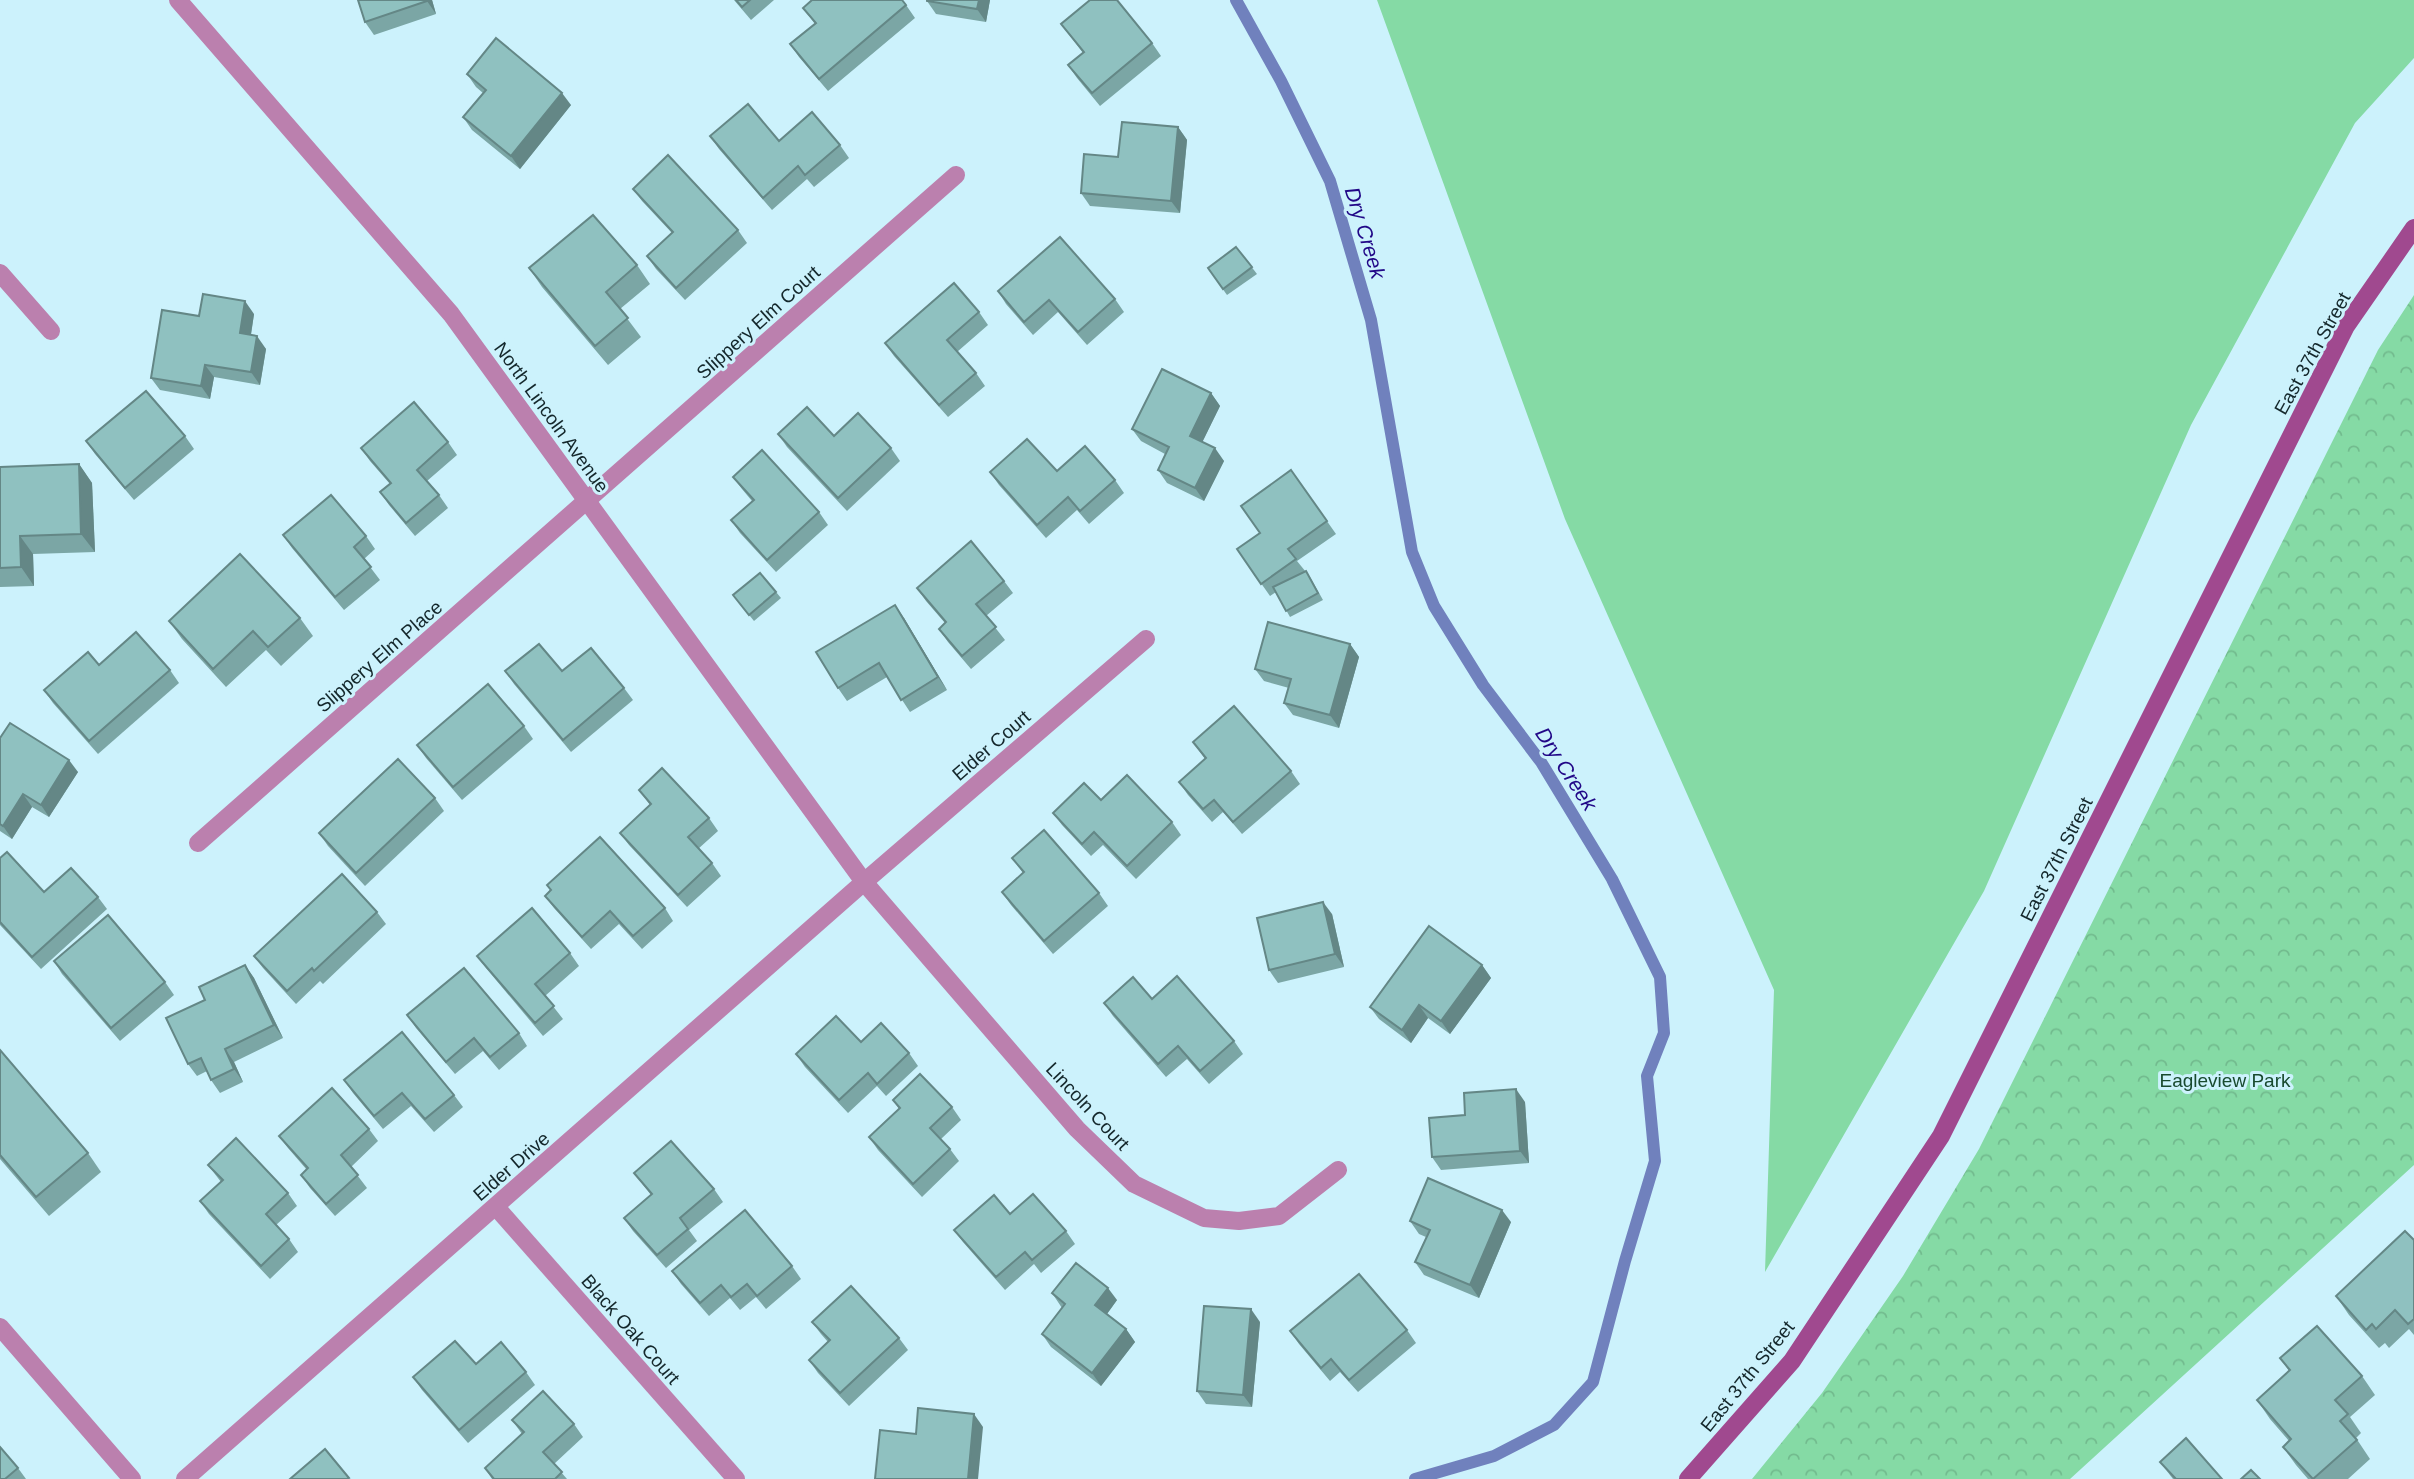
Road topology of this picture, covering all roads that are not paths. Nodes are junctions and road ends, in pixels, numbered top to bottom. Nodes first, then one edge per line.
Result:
1 (177, 0) edge
2 (956, 175) dead end
3 (2414, 228) edge
4 (0, 273) edge
5 (51, 331) dead end
6 (588, 501) junction
7 (1146, 639) dead end
8 (198, 843) dead end
9 (864, 883) junction
10 (1338, 1170) dead end
11 (496, 1207) junction
12 (0, 1327) edge
13 (132, 1479) edge
14 (185, 1479) edge
15 (736, 1479) edge
16 (1688, 1479) edge

1 - 6 street, North Lincoln Avenue
2 - 6 street, Slippery Elm Court
3 - 16 main road, East 37th Street
4 - 5 street
6 - 8 street, Slippery Elm Place
6 - 9 street, North Lincoln Avenue
7 - 9 street, Elder Court
9 - 10 street, Lincoln Court
9 - 11 street, Elder Drive
11 - 14 street, Elder Drive
11 - 15 street, Black Oak Court
12 - 13 street

